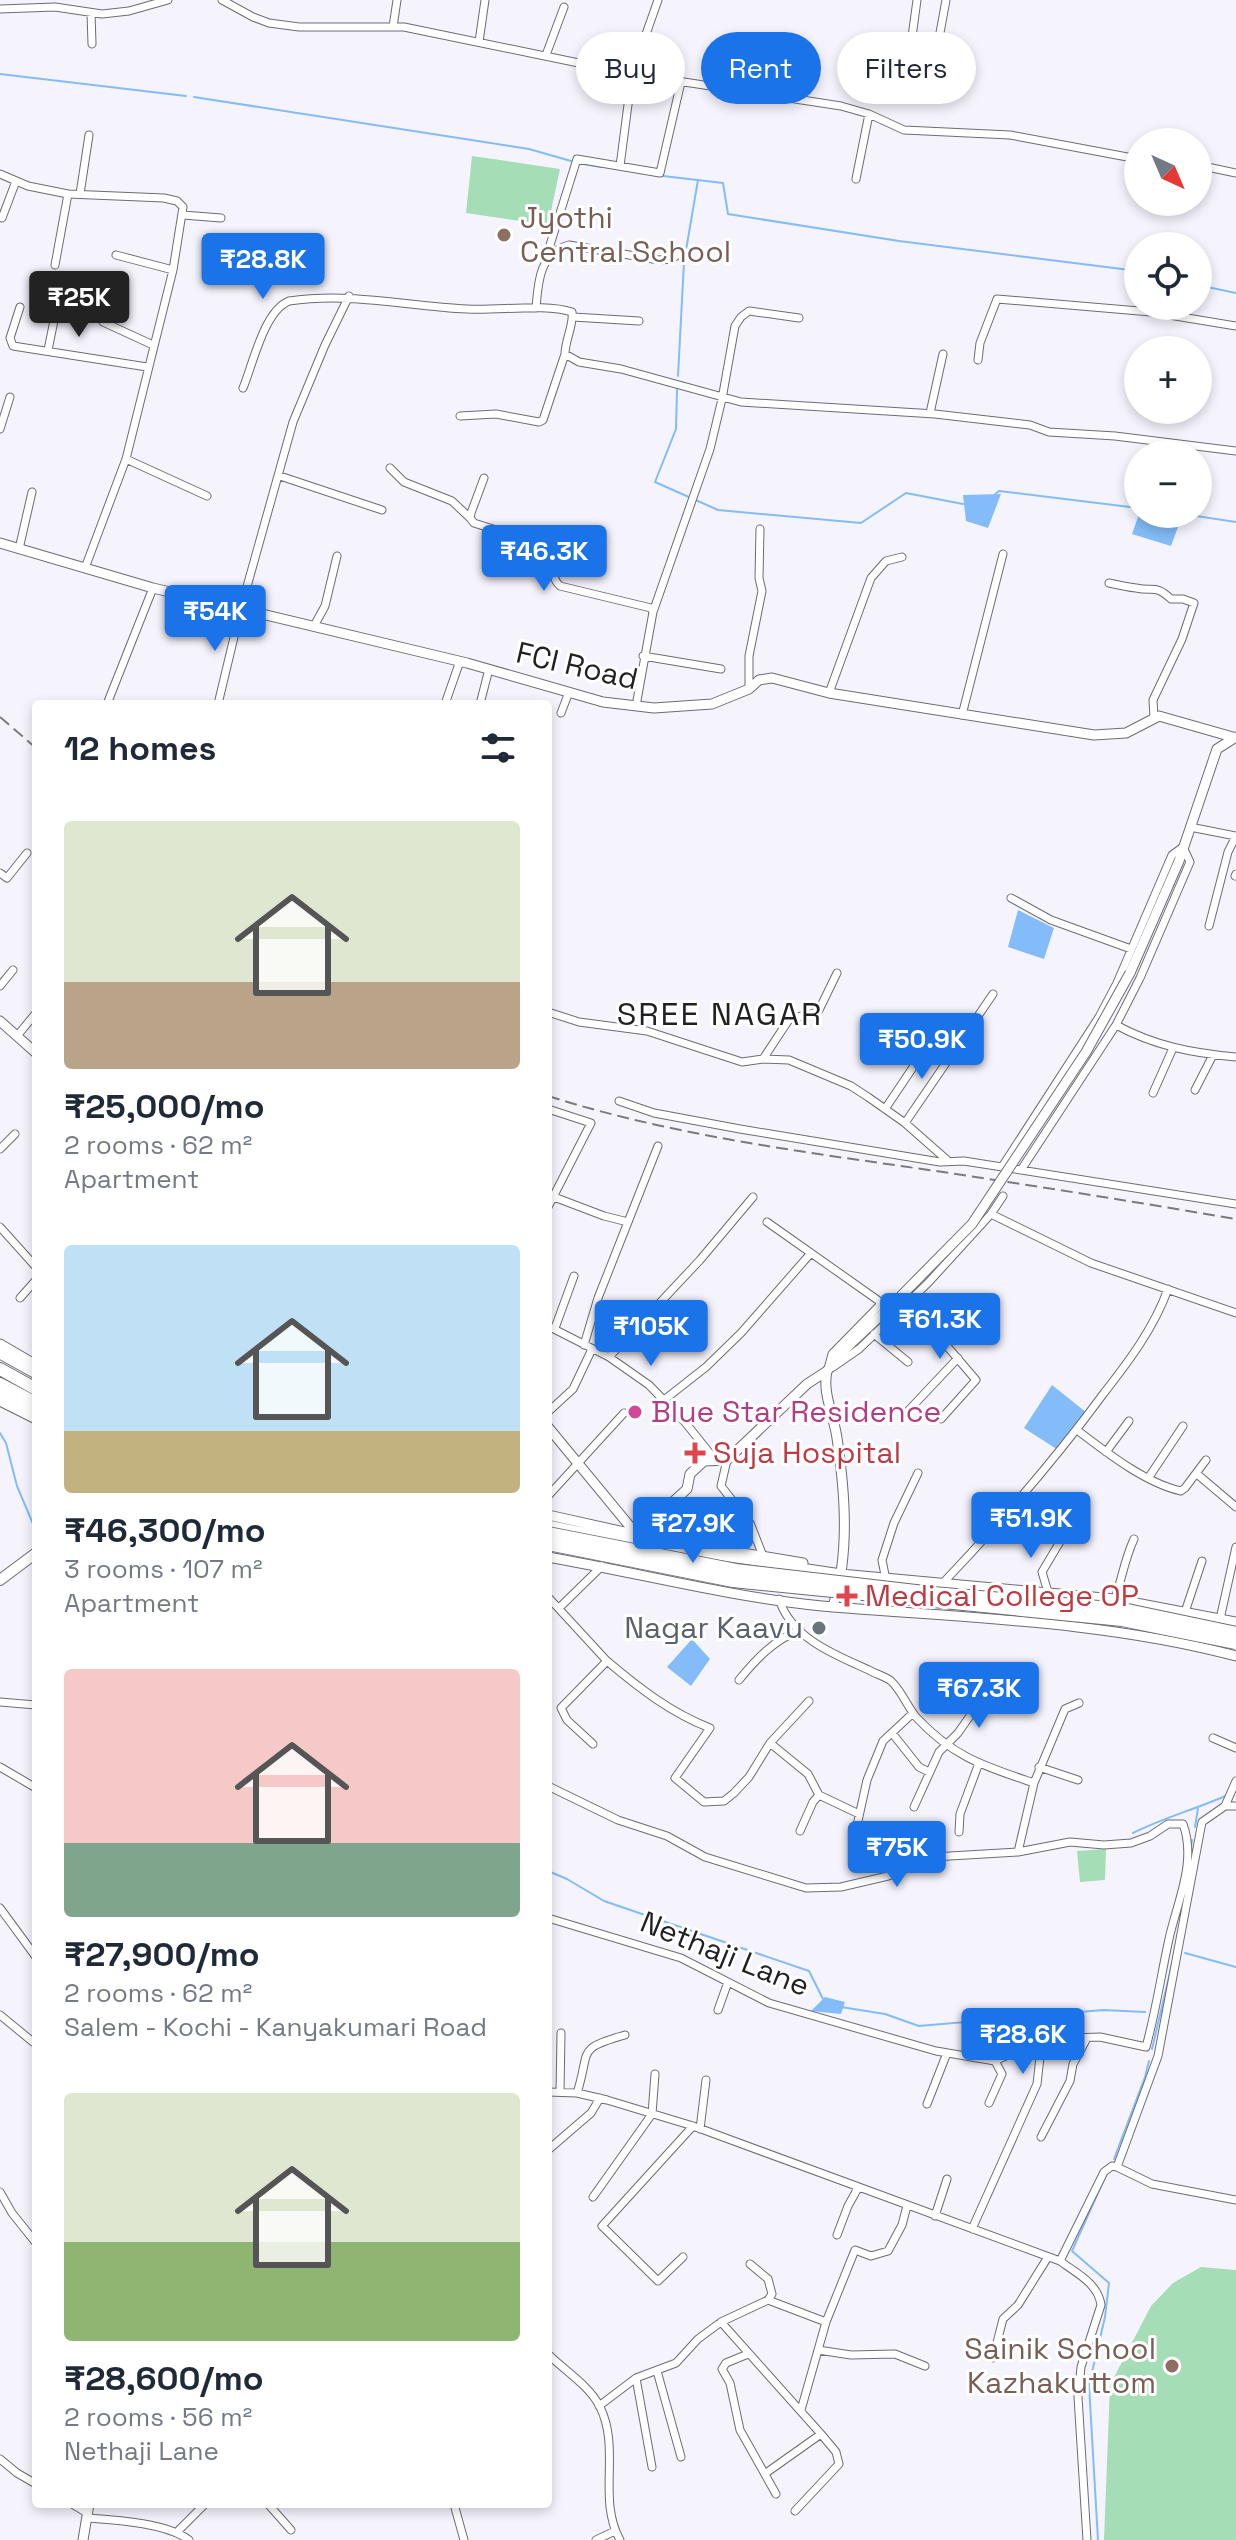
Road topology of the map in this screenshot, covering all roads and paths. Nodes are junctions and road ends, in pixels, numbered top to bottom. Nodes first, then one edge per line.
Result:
1 (168, 0) edge
2 (222, 0) edge
3 (397, 0) edge
4 (485, 0) edge
5 (658, 0) edge
6 (917, 0) edge
7 (946, 0) edge
8 (232, 2) edge
9 (46, 4) edge
10 (564, 7) dead end
11 (0, 9) edge
12 (91, 13) junction
13 (393, 27) junction
14 (647, 32) edge
15 (913, 32) edge
16 (940, 32) edge
17 (479, 42) junction
18 (92, 44) dead end
19 (546, 55) junction
20 (576, 62) edge
21 (685, 83) edge
22 (628, 104) edge
23 (676, 104) edge
24 (869, 114) junction
25 (89, 135) dead end
26 (1124, 156) edge
27 (620, 166) junction
28 (1212, 168) edge
29 (1236, 173) edge
30 (0, 174) edge
31 (856, 179) dead end
32 (16, 181) junction
33 (68, 194) junction
34 (80, 194) junction
35 (183, 215) junction
36 (2, 218) dead end
37 (221, 218) dead end
38 (550, 245) dead end
39 (681, 252) dead end
40 (116, 255) dead end
41 (55, 265) dead end
42 (173, 270) junction
43 (59, 296) dead end
44 (349, 296) junction
45 (20, 307) dead end
46 (536, 308) junction
47 (573, 317) junction
48 (799, 318) dead end
49 (639, 321) dead end
50 (103, 322) dead end
51 (1236, 326) edge
52 (153, 345) junction
53 (48, 350) junction
54 (565, 354) junction
55 (943, 354) dead end
56 (978, 360) dead end
57 (147, 367) junction
58 (243, 388) dead end
59 (10, 397) dead end
60 (722, 399) junction
61 (930, 413) junction
62 (460, 416) dead end
63 (0, 429) edge
64 (1236, 451) edge
65 (126, 459) junction
66 (390, 468) dead end
67 (280, 476) junction
68 (484, 478) dead end
69 (32, 492) dead end
70 (207, 496) dead end
71 (382, 510) dead end
72 (470, 518) junction
73 (760, 529) dead end
74 (0, 543) edge
75 (19, 549) junction
76 (1003, 554) dead end
77 (337, 556) dead end
78 (902, 557) dead end
79 (85, 568) junction
80 (1109, 583) dead end
81 (153, 588) junction
82 (241, 608) junction
83 (653, 612) junction
84 (314, 626) junction
85 (643, 656) junction
86 (460, 661) junction
87 (489, 669) junction
88 (721, 669) dead end
89 (749, 689) junction
90 (569, 692) junction
91 (829, 693) junction
92 (109, 700) edge
93 (219, 700) edge
94 (446, 700) edge
95 (481, 700) edge
96 (636, 706) junction
97 (561, 713) dead end
98 (962, 715) junction
99 (1154, 718) junction
100 (1236, 737) edge
101 (1190, 827) junction
102 (1183, 847) junction
103 (27, 853) dead end
104 (3, 876) edge
105 (0, 888) edge
106 (1011, 898) dead end
107 (1209, 926) dead end
108 (1131, 949) junction
109 (13, 970) dead end
110 (837, 973) dead end
111 (0, 986) edge
112 (993, 994) dead end
113 (552, 1013) edge
114 (32, 1018) edge
115 (0, 1021) edge
116 (1116, 1025) junction
117 (17, 1036) junction
118 (934, 1036) dead end
119 (1173, 1048) junction
120 (32, 1049) edge
121 (1213, 1055) junction
122 (1236, 1057) edge
123 (763, 1059) junction
124 (1195, 1090) dead end
125 (1153, 1093) dead end
126 (619, 1101) dead end
127 (885, 1109) junction
128 (552, 1110) edge
129 (905, 1123) junction
130 (15, 1134) dead end
131 (658, 1146) dead end
132 (0, 1149) edge
133 (947, 1160) junction
134 (1002, 1167) junction
135 (1021, 1170) junction
136 (1003, 1196) dead end
137 (554, 1197) junction
138 (753, 1197) dead end
139 (552, 1200) edge
140 (1236, 1204) edge
141 (991, 1214) junction
142 (628, 1222) junction
143 (767, 1222) dead end
144 (0, 1227) edge
145 (811, 1253) junction
146 (32, 1263) edge
147 (574, 1276) dead end
148 (32, 1284) edge
149 (1168, 1289) junction
150 (20, 1298) dead end
151 (907, 1303) junction
152 (1236, 1313) edge
153 (552, 1327) edge
154 (874, 1334) junction
155 (0, 1344) edge
156 (588, 1347) junction
157 (0, 1354) edge
158 (609, 1357) junction
159 (958, 1358) junction
160 (908, 1362) dead end
161 (32, 1363) edge
162 (0, 1369) edge
163 (827, 1371) junction
164 (32, 1372) edge
165 (0, 1384) edge
166 (32, 1387) edge
167 (0, 1393) edge
168 (664, 1400) junction
169 (0, 1401) edge
170 (32, 1401) edge
171 (552, 1408) edge
172 (32, 1409) edge
173 (908, 1411) dead end
174 (624, 1413) dead end
175 (32, 1417) edge
176 (941, 1419) dead end
177 (1129, 1421) dead end
178 (1183, 1426) dead end
179 (1077, 1430) junction
180 (552, 1432) edge
181 (1106, 1452) junction
182 (727, 1460) junction
183 (1206, 1460) dead end
184 (716, 1461) junction
185 (579, 1465) junction
186 (918, 1473) dead end
187 (1197, 1474) junction
188 (1149, 1477) junction
189 (552, 1492) edge
190 (1236, 1507) edge
191 (552, 1516) edge
192 (552, 1526) edge
193 (552, 1534) edge
194 (1064, 1535) dead end
195 (634, 1538) junction
196 (1134, 1539) dead end
197 (552, 1545) edge
198 (1236, 1547) edge
199 (552, 1555) edge
200 (32, 1556) edge
201 (763, 1556) junction
202 (1202, 1561) dead end
203 (604, 1565) junction
204 (841, 1574) junction
205 (1, 1578) edge
206 (886, 1580) junction
207 (942, 1584) junction
208 (1048, 1592) junction
209 (779, 1599) junction
210 (1115, 1599) junction
211 (552, 1601) edge
212 (834, 1604) junction
213 (559, 1608) junction
214 (1185, 1612) junction
215 (1220, 1619) junction
216 (1236, 1622) edge
217 (800, 1630) junction
218 (1236, 1633) edge
219 (1236, 1643) edge
220 (1236, 1656) edge
221 (607, 1661) junction
222 (739, 1680) dead end
223 (986, 1693) dead end
224 (809, 1701) dead end
225 (0, 1702) edge
226 (1079, 1703) dead end
227 (32, 1705) edge
228 (913, 1713) junction
229 (892, 1733) junction
230 (1213, 1738) dead end
231 (770, 1743) junction
232 (593, 1744) dead end
233 (946, 1746) junction
234 (1236, 1748) edge
235 (979, 1763) junction
236 (0, 1767) edge
237 (1039, 1767) junction
238 (929, 1772) junction
239 (1078, 1780) dead end
240 (1236, 1781) edge
241 (1034, 1783) junction
242 (32, 1786) edge
243 (552, 1788) edge
244 (819, 1795) junction
245 (1225, 1806) junction
246 (1236, 1806) edge
247 (914, 1807) dead end
248 (859, 1814) junction
249 (856, 1830) dead end
250 (800, 1831) dead end
251 (959, 1832) dead end
252 (1018, 1852) junction
253 (0, 1908) edge
254 (552, 1919) edge
255 (32, 1952) edge
256 (728, 1982) junction
257 (718, 2010) dead end
258 (0, 2015) edge
259 (561, 2033) dead end
260 (625, 2035) dead end
261 (1087, 2038) junction
262 (1042, 2039) junction
263 (32, 2041) edge
264 (947, 2053) junction
265 (995, 2061) junction
266 (655, 2074) dead end
267 (706, 2080) dead end
268 (552, 2092) edge
269 (560, 2092) junction
270 (577, 2093) junction
271 (600, 2098) junction
272 (989, 2103) dead end
273 (927, 2104) dead end
274 (652, 2114) junction
275 (696, 2127) junction
276 (1041, 2137) dead end
277 (552, 2147) edge
278 (1117, 2167) junction
279 (947, 2179) dead end
280 (858, 2188) junction
281 (0, 2192) edge
282 (593, 2197) dead end
283 (1236, 2200) edge
284 (907, 2206) junction
285 (935, 2216) junction
286 (972, 2229) junction
287 (837, 2235) dead end
288 (32, 2238) edge
289 (683, 2257) dead end
290 (1048, 2257) junction
291 (1060, 2261) junction
292 (750, 2264) dead end
293 (768, 2300) junction
294 (721, 2322) junction
295 (826, 2322) junction
296 (818, 2350) junction
297 (748, 2354) junction
298 (552, 2358) edge
299 (993, 2358) dead end
300 (925, 2366) dead end
301 (657, 2371) junction
302 (636, 2378) junction
303 (599, 2406) junction
304 (801, 2410) junction
305 (821, 2434) junction
306 (681, 2457) dead end
307 (0, 2459) edge
308 (652, 2467) dead end
309 (766, 2473) junction
310 (32, 2481) edge
311 (776, 2494) dead end
312 (201, 2508) edge
313 (272, 2508) edge
314 (455, 2508) edge
315 (88, 2511) edge
316 (795, 2511) dead end
317 (291, 2530) dead end
318 (178, 2531) junction
319 (615, 2531) junction
320 (83, 2540) edge
321 (189, 2540) edge
322 (464, 2540) edge
323 (596, 2540) edge
324 (620, 2540) edge
325 (1087, 2540) edge

1 - 12 street
2 - 8 street
3 - 13 street
4 - 17 street
5 - 14 street
6 - 15 street
7 - 16 street
8 - 13 street
9 - 11 street
9 - 12 street
10 - 19 street
12 - 18 street
13 - 17 street
17 - 19 street
19 - 20 street
21 - 24 street
22 - 27 street
23 - 27 street
24 - 26 street
24 - 31 street
25 - 34 street
27 - 38 street
28 - 29 street
30 - 32 street
32 - 33 street
32 - 36 street
33 - 34 street
33 - 41 street
34 - 35 street
35 - 37 street
35 - 42 street
39 - 46 street
40 - 42 street
42 - 52 street
43 - 53 street
44 - 46 street
44 - 58 street
44 - 67 street
45 - 53 street
46 - 47 street
47 - 49 street
47 - 54 street
48 - 60 street
50 - 52 street
51 - 56 street
52 - 57 street
53 - 57 street
54 - 60 street
54 - 62 street
55 - 61 street
57 - 65 street
59 - 63 street
60 - 61 street
60 - 83 street
61 - 64 street
65 - 70 street
65 - 79 street
66 - 72 street
67 - 71 street
67 - 82 street
68 - 72 street
69 - 75 street
72 - 83 street
73 - 89 street
74 - 75 street, FCI Road
75 - 79 street, FCI Road
76 - 98 street
77 - 84 street
78 - 91 street
79 - 81 street, FCI Road
80 - 99 street
81 - 82 street, FCI Road
81 - 92 street
82 - 84 street, FCI Road
82 - 93 street
83 - 85 street
84 - 86 street, FCI Road
85 - 88 street
85 - 96 street
86 - 87 street, FCI Road
86 - 94 street
87 - 90 street, FCI Road
87 - 95 street
89 - 91 street, FCI Road
89 - 96 street, FCI Road
90 - 96 street, FCI Road
90 - 97 street
91 - 98 street, FCI Road
98 - 99 street, FCI Road
99 - 100 street
100 - 101 street
101 - 102 street
101 - 107 street
102 - 108 street
102 - 116 street
102 - 163 street, bridge
103 - 104 street
104 - 105 street
106 - 108 street
108 - 134 street
109 - 111 street
110 - 123 street
112 - 129 street
113 - 123 street
114 - 117 street
115 - 117 street
116 - 119 street
116 - 135 street
117 - 120 street
118 - 127 street
119 - 121 street
119 - 125 street
121 - 122 street
121 - 124 street
123 - 127 street
126 - 133 street
127 - 129 street
128 - 137 street
129 - 133 street
130 - 132 street
131 - 142 street
133 - 134 street
134 - 135 street
135 - 140 street
136 - 141 street
137 - 139 street
137 - 142 street
138 - 158 street
141 - 149 street
141 - 151 street
142 - 156 street
143 - 145 street
144 - 146 street
145 - 163 street
145 - 168 street
147 - 153 street
148 - 150 street
149 - 152 street
149 - 179 street
151 - 154 street
151 - 159 street
153 - 156 street
154 - 160 street
154 - 163 street
155 - 161 street
156 - 158 street
156 - 171 street
157 - 164 street
158 - 168 street
159 - 173 street
159 - 176 street
162 - 166 highway
163 - 182 street
163 - 204 street
165 - 170 highway
167 - 172 street
168 - 184 street
169 - 175 street
174 - 185 street
177 - 181 street
178 - 188 street
179 - 181 street
179 - 207 street
180 - 185 street
181 - 188 street
182 - 184 street
182 - 201 street
183 - 187 street
184 - 195 street
185 - 189 street
185 - 195 street
186 - 206 street
187 - 188 street
187 - 190 street
191 - 195 street
192 - 195 street
193 - 218 highway, bridge
194 - 208 street
195 - 201 street
195 - 203 street
195 - 204 street
196 - 210 street
197 - 219 highway, bridge
198 - 215 street
199 - 203 street
200 - 205 main road
201 - 204 street
202 - 214 street
203 - 209 street
203 - 212 street
203 - 213 street
204 - 206 street
204 - 212 street
206 - 207 street
207 - 208 street
208 - 210 street
209 - 212 street
209 - 217 street
210 - 214 street
211 - 213 street
212 - 220 street
213 - 221 street
214 - 215 street
215 - 216 street
217 - 222 street
217 - 228 street
221 - 231 street
221 - 232 street
223 - 233 street
224 - 231 street
225 - 227 street
226 - 237 street
228 - 229 street
228 - 233 street
229 - 238 street
229 - 248 street
230 - 234 street
231 - 244 street
233 - 235 street
233 - 238 street
235 - 241 street
235 - 251 street
236 - 242 street
237 - 239 street
237 - 241 street
238 - 247 street
240 - 245 street
241 - 252 street
243 - 252 street
244 - 248 street
244 - 250 street
245 - 246 street
245 - 278 street
248 - 249 street
252 - 261 street
253 - 255 street
254 - 256 street, Nethaji Lane
256 - 257 street
256 - 264 street, Nethaji Lane
258 - 263 street
259 - 269 street
260 - 270 street
261 - 262 street
261 - 276 street
262 - 265 street
262 - 286 street
264 - 265 street, Nethaji Lane
264 - 273 street
265 - 272 street
266 - 274 street
267 - 275 street
268 - 269 street
269 - 270 street
270 - 271 street
271 - 274 street
271 - 277 street
274 - 275 street
274 - 282 street
275 - 280 street
275 - 289 street
278 - 283 street
278 - 291 street
279 - 285 street
280 - 284 street
280 - 287 street
281 - 288 street
284 - 285 street
284 - 295 street
285 - 286 street
286 - 290 street
290 - 291 street
290 - 299 street
291 - 325 street
292 - 293 street
293 - 294 street
293 - 295 street
294 - 297 street
294 - 301 street
295 - 296 street
296 - 300 street
296 - 304 street
297 - 304 street
297 - 309 street
298 - 303 street
301 - 302 street
301 - 306 street
302 - 303 street
302 - 308 street
303 - 319 street
304 - 305 street
305 - 309 street
305 - 316 street
307 - 310 street
309 - 311 street
312 - 318 street
313 - 317 street
314 - 322 street
315 - 318 street
315 - 320 street
318 - 321 street
319 - 323 street
319 - 324 street

